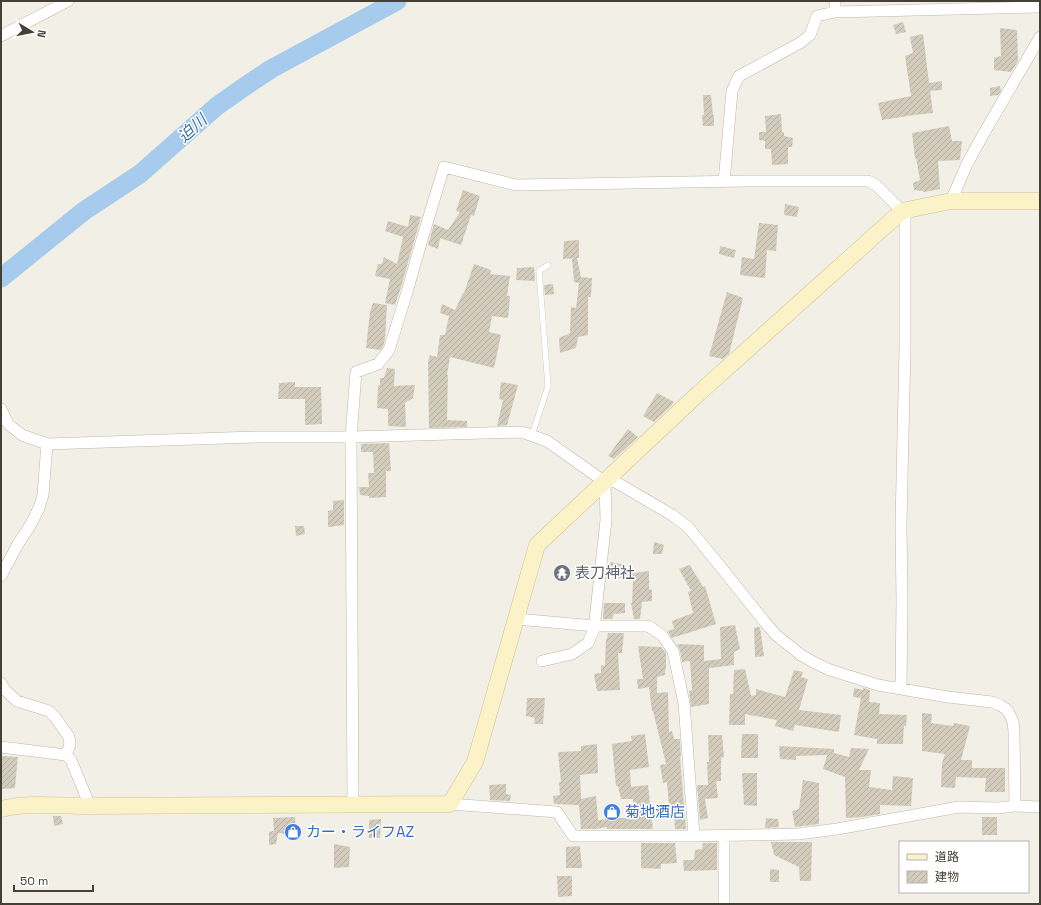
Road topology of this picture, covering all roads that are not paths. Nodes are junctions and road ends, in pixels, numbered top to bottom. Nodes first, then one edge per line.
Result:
1 (68, 1) edge
2 (835, 7) edge
3 (1040, 7) edge
4 (1, 36) edge
5 (1040, 37) edge
6 (724, 182) junction
7 (951, 201) junction
8 (1040, 201) edge
9 (902, 211) junction
10 (548, 265) dead end
11 (1, 409) edge
12 (532, 436) junction
13 (351, 437) junction
14 (46, 444) junction
15 (605, 482) junction
16 (1, 576) edge
17 (516, 619) junction
18 (595, 626) junction
19 (542, 661) dead end
20 (1, 683) edge
21 (901, 689) junction
22 (1, 747) edge
23 (66, 755) junction
24 (353, 804) junction
25 (450, 804) junction
26 (90, 806) junction
27 (1015, 806) junction
28 (1040, 807) edge
29 (1, 809) edge
30 (694, 836) junction
31 (724, 836) junction
32 (724, 904) edge

1 - 4 street
2 - 3 street
2 - 6 street
5 - 7 street
6 - 9 street
6 - 13 street
7 - 8 street
7 - 9 street
9 - 15 street
9 - 21 street
10 - 12 lane
11 - 14 street
12 - 13 street
12 - 15 street
13 - 14 street
13 - 24 street
14 - 16 street
15 - 17 street
15 - 18 street
15 - 21 street
17 - 18 street
17 - 25 street
18 - 19 street
18 - 30 street
20 - 23 street
21 - 27 street
22 - 23 street
23 - 26 street
24 - 25 street
24 - 26 street
25 - 30 street
26 - 29 street
27 - 28 street
27 - 31 street
30 - 31 street
31 - 32 street

